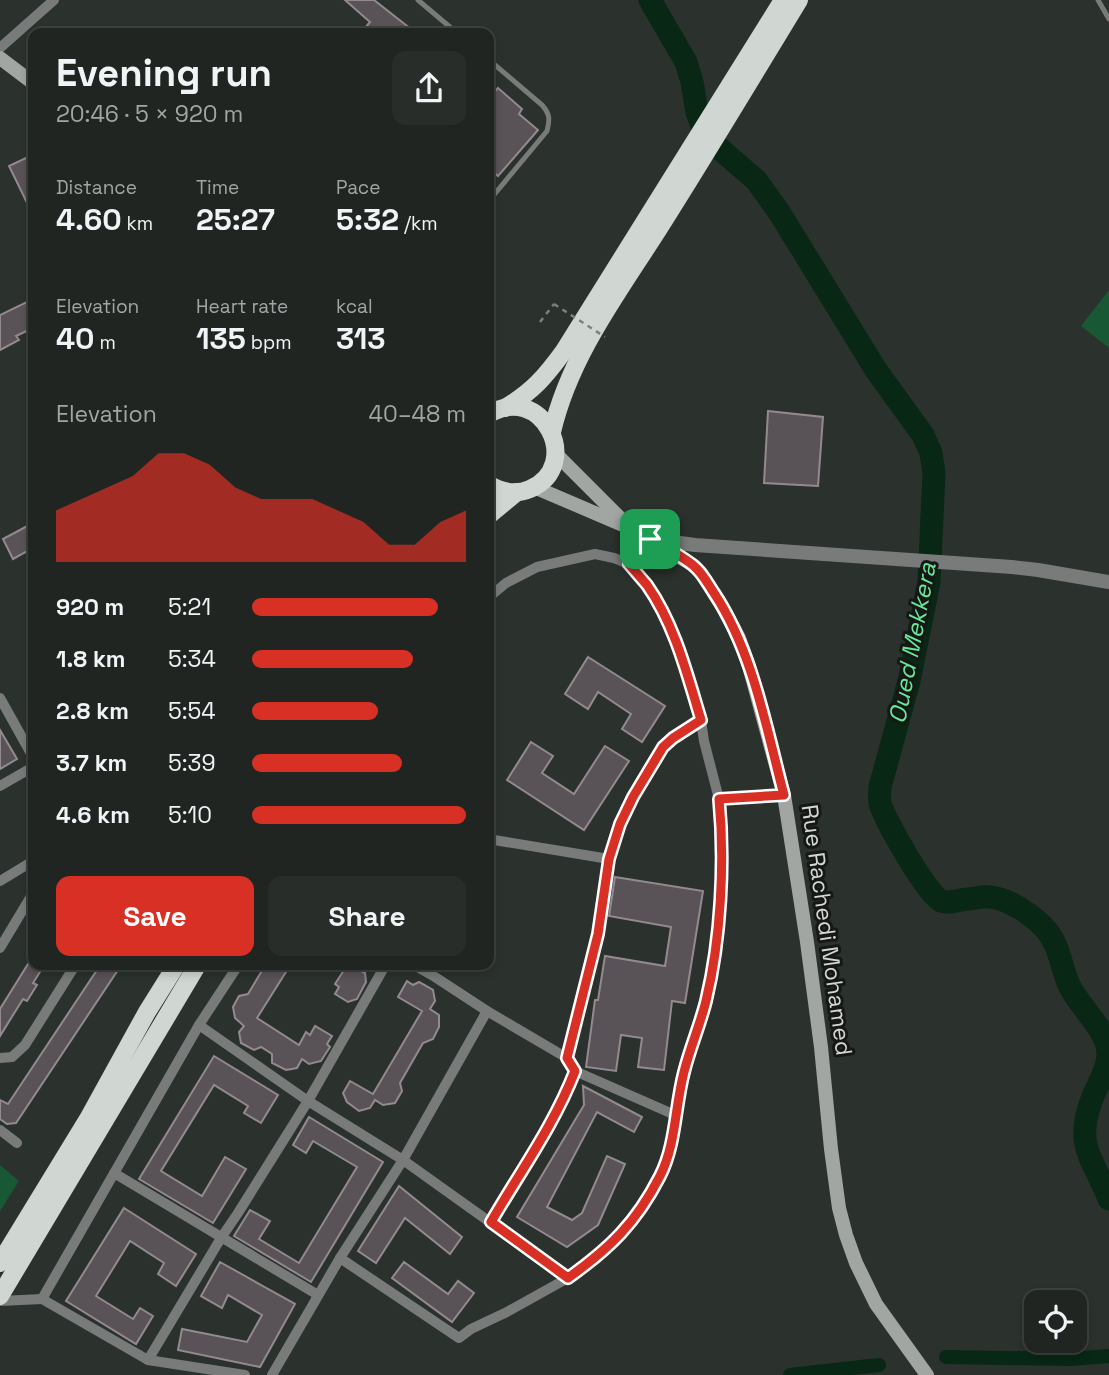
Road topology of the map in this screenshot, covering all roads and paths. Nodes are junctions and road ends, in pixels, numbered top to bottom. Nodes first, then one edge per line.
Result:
1 (54, 0) edge
2 (418, 0) edge
3 (783, 0) edge
4 (799, 0) edge
5 (1098, 0) edge
6 (1109, 19) edge
7 (451, 28) edge
8 (1, 57) edge
9 (494, 65) edge
10 (28, 79) edge
11 (726, 106) junction
12 (693, 160) junction
13 (494, 195) edge
14 (540, 322) dead end
15 (605, 337) dead end
16 (494, 411) edge
17 (494, 412) edge
18 (552, 432) junction
19 (555, 453) junction
20 (494, 487) edge
21 (526, 489) junction
22 (494, 512) edge
23 (630, 528) junction
24 (648, 537) junction
25 (629, 564) junction
26 (1109, 582) edge
27 (494, 593) edge
28 (0, 698) edge
29 (701, 720) junction
30 (28, 748) edge
31 (28, 770) edge
32 (0, 786) edge
33 (784, 795) junction
34 (719, 799) junction
35 (494, 840) edge
36 (609, 859) junction
37 (28, 864) edge
38 (0, 881) edge
39 (28, 901) edge
40 (0, 948) edge
41 (72, 970) edge
42 (173, 970) edge
43 (194, 970) edge
44 (235, 970) edge
45 (383, 970) edge
46 (423, 970) edge
47 (487, 1011) junction
48 (199, 1025) junction
49 (0, 1058) edge
50 (567, 1058) junction
51 (575, 1071) junction
52 (308, 1101) junction
53 (675, 1115) junction
54 (0, 1130) edge
55 (18, 1143) dead end
56 (403, 1160) junction
57 (114, 1173) junction
58 (491, 1222) junction
59 (221, 1238) junction
60 (340, 1258) junction
61 (0, 1264) edge
62 (568, 1278) junction
63 (318, 1295) junction
64 (0, 1298) edge
65 (42, 1299) junction
66 (148, 1360) junction
67 (245, 1375) edge
68 (272, 1375) edge
69 (927, 1375) edge

1 - 8 street
2 - 7 lane
3 - 11 highway
4 - 11 highway
5 - 6 lane
8 - 10 main road
9 - 13 lane
11 - 12 highway
12 - 16 highway
12 - 18 highway
14 - 15 path, bridge
17 - 18 highway
18 - 19 highway
19 - 21 highway
19 - 23 main road
20 - 21 highway
21 - 22 highway
21 - 23 main road
23 - 24 main road, Rue Rachedi Mohamed
24 - 25 street
24 - 26 street
24 - 33 main road, Rue Rachedi Mohamed
25 - 27 street
25 - 29 street
28 - 30 street
29 - 34 street
29 - 36 street
31 - 32 street
33 - 34 street
33 - 69 main road, Rue Rachedi Mohamed
34 - 53 street
35 - 36 street
36 - 50 street
37 - 38 street
39 - 40 street
41 - 49 street
42 - 61 highway
43 - 64 highway
44 - 48 street
45 - 52 street
46 - 47 street
47 - 50 street
47 - 56 street
48 - 52 street
48 - 57 street
50 - 51 street
51 - 53 street
51 - 58 street
52 - 56 street
52 - 59 street
53 - 62 street
54 - 55 street
56 - 58 street
56 - 60 street
57 - 59 street
57 - 65 street
58 - 62 street
59 - 63 street
59 - 66 street
60 - 62 street
60 - 63 street
63 - 68 street
64 - 65 street
65 - 66 street
66 - 67 street

